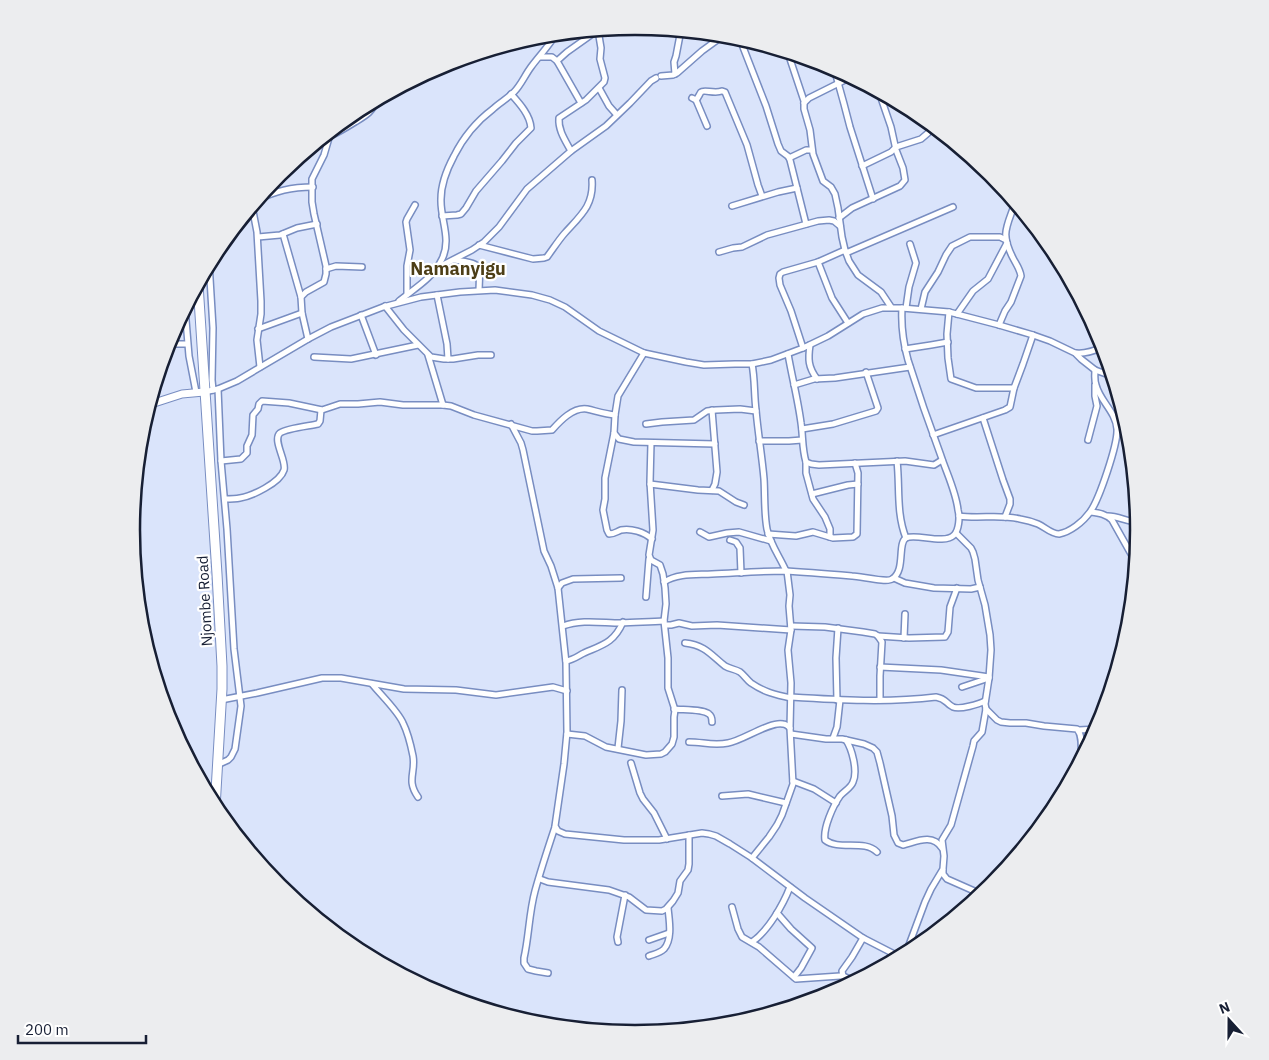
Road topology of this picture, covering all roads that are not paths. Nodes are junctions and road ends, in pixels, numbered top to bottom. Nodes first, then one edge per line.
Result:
1 (599, 36) edge
2 (588, 37) edge
3 (679, 37) edge
4 (715, 42) edge
5 (551, 43) edge
6 (743, 48) edge
7 (540, 57) junction
8 (790, 60) edge
9 (557, 61) junction
10 (675, 74) junction
11 (837, 79) edge
12 (843, 81) edge
13 (838, 84) junction
14 (599, 88) junction
15 (511, 94) junction
16 (882, 101) edge
17 (581, 102) junction
18 (804, 103) junction
19 (370, 111) edge
20 (618, 115) junction
21 (707, 126) dead end
22 (342, 130) edge
23 (928, 134) dead end
24 (328, 142) edge
25 (896, 147) junction
26 (812, 150) junction
27 (571, 151) junction
28 (789, 158) junction
29 (862, 166) junction
30 (592, 180) dead end
31 (313, 187) junction
32 (797, 188) junction
33 (270, 195) edge
34 (762, 196) junction
35 (873, 199) junction
36 (415, 205) dead end
37 (732, 206) dead end
38 (953, 208) dead end
39 (1012, 211) edge
40 (254, 214) edge
41 (442, 216) junction
42 (839, 218) junction
43 (317, 224) junction
44 (806, 224) junction
45 (840, 226) junction
46 (283, 234) junction
47 (258, 237) junction
48 (1007, 241) junction
49 (910, 244) dead end
50 (479, 245) junction
51 (718, 252) dead end
52 (845, 252) junction
53 (454, 260) junction
54 (818, 262) junction
55 (362, 267) dead end
56 (436, 268) junction
57 (326, 269) junction
58 (210, 276) edge
59 (479, 290) junction
60 (407, 294) junction
61 (199, 295) edge
62 (437, 295) junction
63 (301, 297) junction
64 (397, 303) junction
65 (385, 306) junction
66 (891, 307) junction
67 (904, 308) junction
68 (921, 309) junction
69 (949, 312) junction
70 (302, 313) junction
71 (957, 314) junction
72 (361, 315) junction
73 (186, 321) edge
74 (848, 323) junction
75 (999, 325) junction
76 (258, 329) junction
77 (1032, 335) junction
78 (308, 339) junction
79 (948, 342) junction
80 (176, 344) edge
81 (188, 344) junction
82 (418, 345) junction
83 (810, 345) junction
84 (803, 348) junction
85 (905, 349) junction
86 (1096, 351) edge
87 (644, 353) junction
88 (1075, 353) junction
89 (376, 354) junction
90 (788, 354) junction
91 (428, 355) junction
92 (491, 355) dead end
93 (314, 357) dead end
94 (448, 359) junction
95 (752, 364) junction
96 (260, 367) junction
97 (910, 367) junction
98 (1096, 370) junction
99 (866, 372) junction
100 (1104, 373) edge
101 (817, 379) junction
102 (1096, 384) junction
103 (794, 385) junction
104 (1014, 388) junction
105 (208, 391) junction
106 (156, 402) edge
107 (443, 405) junction
108 (321, 410) junction
109 (712, 410) junction
110 (756, 411) junction
111 (615, 415) junction
112 (982, 418) junction
113 (511, 424) junction
114 (646, 424) dead end
115 (802, 430) junction
116 (614, 433) junction
117 (933, 435) junction
118 (802, 440) junction
119 (1088, 440) dead end
120 (759, 441) junction
121 (651, 443) junction
122 (715, 444) junction
123 (942, 460) junction
124 (221, 461) junction
125 (897, 461) junction
126 (806, 462) junction
127 (855, 463) junction
128 (650, 484) junction
129 (858, 484) junction
130 (712, 490) junction
131 (812, 494) junction
132 (225, 499) junction
133 (744, 505) dead end
134 (1090, 512) junction
135 (959, 516) junction
136 (1108, 516) junction
137 (1005, 517) junction
138 (1129, 520) edge
139 (700, 532) dead end
140 (956, 532) junction
141 (768, 534) junction
142 (830, 537) junction
143 (906, 538) junction
144 (652, 539) junction
145 (730, 540) dead end
146 (770, 541) junction
147 (1129, 551) edge
148 (649, 559) junction
149 (787, 571) junction
150 (740, 573) junction
151 (621, 578) dead end
152 (894, 578) junction
153 (664, 582) junction
154 (980, 587) junction
155 (558, 588) junction
156 (958, 588) junction
157 (646, 597) dead end
158 (905, 614) dead end
159 (623, 622) junction
160 (664, 623) junction
161 (563, 626) junction
162 (791, 628) junction
163 (838, 628) junction
164 (878, 636) junction
165 (904, 638) junction
166 (685, 643) dead end
167 (566, 661) junction
168 (880, 667) junction
169 (989, 677) junction
170 (372, 683) junction
171 (962, 687) dead end
172 (622, 690) dead end
173 (567, 691) junction
174 (240, 696) junction
175 (791, 698) junction
176 (221, 700) junction
177 (838, 700) junction
178 (880, 700) junction
179 (985, 701) junction
180 (674, 709) junction
181 (986, 709) junction
182 (712, 722) dead end
183 (790, 728) junction
184 (1087, 729) edge
185 (1078, 730) junction
186 (567, 734) junction
187 (790, 734) junction
188 (833, 738) junction
189 (846, 740) junction
190 (689, 742) dead end
191 (1081, 743) edge
192 (618, 748) junction
193 (631, 763) dead end
194 (217, 765) junction
195 (793, 780) junction
196 (216, 793) edge
197 (722, 796) dead end
198 (418, 797) dead end
199 (786, 803) junction
200 (836, 803) junction
201 (555, 826) junction
202 (689, 835) junction
203 (666, 839) junction
204 (942, 848) junction
205 (877, 852) dead end
206 (752, 858) junction
207 (943, 869) junction
208 (540, 879) junction
209 (790, 887) junction
210 (973, 891) edge
211 (624, 895) junction
212 (732, 907) dead end
213 (668, 908) junction
214 (776, 913) junction
215 (669, 933) junction
216 (863, 938) junction
217 (649, 940) dead end
218 (618, 942) dead end
219 (752, 942) junction
220 (910, 942) edge
221 (892, 953) edge
222 (649, 956) dead end
223 (548, 972) dead end
224 (843, 976) joint
225 (794, 977) junction

1 - 14 street
2 - 9 street
3 - 10 street
4 - 10 street
5 - 7 street
6 - 28 street
7 - 9 street
7 - 15 street
8 - 18 street
9 - 17 street
10 - 20 street
11 - 13 street
12 - 13 street
13 - 18 street
13 - 29 street
14 - 17 street
14 - 20 street
15 - 41 street
15 - 41 street
16 - 25 street
17 - 27 street
18 - 26 street
19 - 22 street
20 - 27 street
21 - 34 street
23 - 25 street
24 - 31 street
25 - 29 street
25 - 35 street
26 - 28 street
26 - 42 street
27 - 50 street
28 - 32 street
29 - 35 street
30 - 50 street
31 - 33 street
31 - 43 street
32 - 34 street
32 - 44 street
34 - 37 street
35 - 42 street
36 - 60 street
38 - 52 street
39 - 48 street
40 - 47 street
41 - 56 street
42 - 45 street
43 - 46 street
43 - 57 street
44 - 45 street
44 - 51 street
45 - 52 street
46 - 47 street
46 - 63 street
47 - 76 street
48 - 68 street
48 - 71 street
48 - 75 street
49 - 67 street
50 - 53 street
52 - 54 street
52 - 66 street
53 - 56 street
53 - 59 street
54 - 74 street
54 - 84 street
55 - 57 street
56 - 60 street
57 - 63 street
58 - 105 street
59 - 62 street
59 - 87 street
60 - 64 street
61 - 105 highway, Njombe Road
62 - 64 street
62 - 94 street
63 - 70 street
64 - 65 street
65 - 72 street
65 - 82 street
66 - 67 street
66 - 74 street
67 - 68 street
67 - 85 street
68 - 69 street
69 - 71 street
69 - 79 street
70 - 76 street
70 - 78 street
71 - 75 street
72 - 78 street
72 - 89 street
73 - 81 street
74 - 83 street
75 - 77 street
76 - 96 street
77 - 88 street
77 - 104 street
78 - 96 street
79 - 85 street
79 - 104 street
80 - 81 street
81 - 105 street
82 - 89 street
82 - 91 street
83 - 84 street
83 - 101 street
84 - 90 street
85 - 97 street
86 - 88 street
87 - 95 street
87 - 111 street
88 - 98 street
89 - 93 street
90 - 95 street
90 - 103 street
91 - 94 street
91 - 107 street
92 - 94 street
95 - 110 street
96 - 105 street
97 - 99 street
97 - 117 street
98 - 100 street
98 - 102 street
99 - 101 street
99 - 115 street
101 - 103 street
102 - 119 street
102 - 134 street
103 - 115 street
104 - 112 street
105 - 106 street
105 - 124 street
105 - 176 highway, Njombe Road
107 - 108 street
107 - 113 street
108 - 124 street
108 - 132 street
109 - 110 street
109 - 114 street
109 - 122 street
110 - 120 street
111 - 113 street
111 - 116 street
112 - 117 street
112 - 137 street
113 - 155 street
115 - 118 street
116 - 121 street
116 - 144 street
117 - 123 street
118 - 120 street
118 - 126 street
120 - 141 street
121 - 122 street
121 - 128 street
122 - 130 street
123 - 125 street
123 - 135 street
124 - 132 street
125 - 127 street
125 - 143 street
126 - 127 street
126 - 131 street
127 - 129 street
128 - 130 street
128 - 144 street
129 - 131 street
129 - 142 street
130 - 133 street
131 - 142 street
132 - 174 street
134 - 136 street
134 - 137 street
135 - 137 street
135 - 140 street
136 - 138 street
136 - 147 street
139 - 146 street
140 - 143 street
140 - 154 street
141 - 142 street
141 - 146 street
143 - 152 street
144 - 148 street
145 - 150 street
146 - 149 street
148 - 153 street
148 - 157 street
149 - 150 street
149 - 152 street
149 - 162 street
150 - 153 street
151 - 155 street
152 - 156 street
153 - 160 street
154 - 156 street
154 - 169 street
155 - 161 street
156 - 165 street
158 - 165 street
159 - 160 street
159 - 161 street
159 - 167 street
160 - 162 street
160 - 180 street
161 - 167 street
162 - 163 street
162 - 175 street
163 - 164 street
163 - 177 street
164 - 165 street
164 - 168 street
166 - 175 street
167 - 173 street
168 - 169 street
168 - 178 street
169 - 171 street
169 - 179 street
170 - 173 street
170 - 174 street
170 - 198 street
172 - 192 street
173 - 186 street
174 - 176 street
174 - 194 street
175 - 177 street
175 - 183 street
176 - 194 highway, Njombe Road
177 - 178 street
177 - 188 street
178 - 179 street
179 - 181 street
180 - 182 street
180 - 192 street
181 - 185 street
181 - 204 street
183 - 187 street
183 - 190 street
184 - 185 street
185 - 191 street
186 - 192 street
186 - 201 street
187 - 188 street
187 - 195 street
188 - 189 street
189 - 200 street
189 - 204 street
193 - 203 street
194 - 196 highway, Njombe Road
195 - 199 street
195 - 200 street
197 - 199 street
199 - 206 street
200 - 205 street
201 - 203 street
201 - 208 street
202 - 203 street
202 - 206 street
202 - 213 street
204 - 207 street
206 - 209 street
207 - 210 street
207 - 220 street
208 - 211 street
208 - 223 street
209 - 214 street
209 - 216 street
211 - 213 street
211 - 218 street
212 - 219 street
213 - 215 street
214 - 219 street
214 - 225 street
215 - 217 street
215 - 222 street
216 - 221 street
216 - 224 street
219 - 225 street
224 - 225 street

